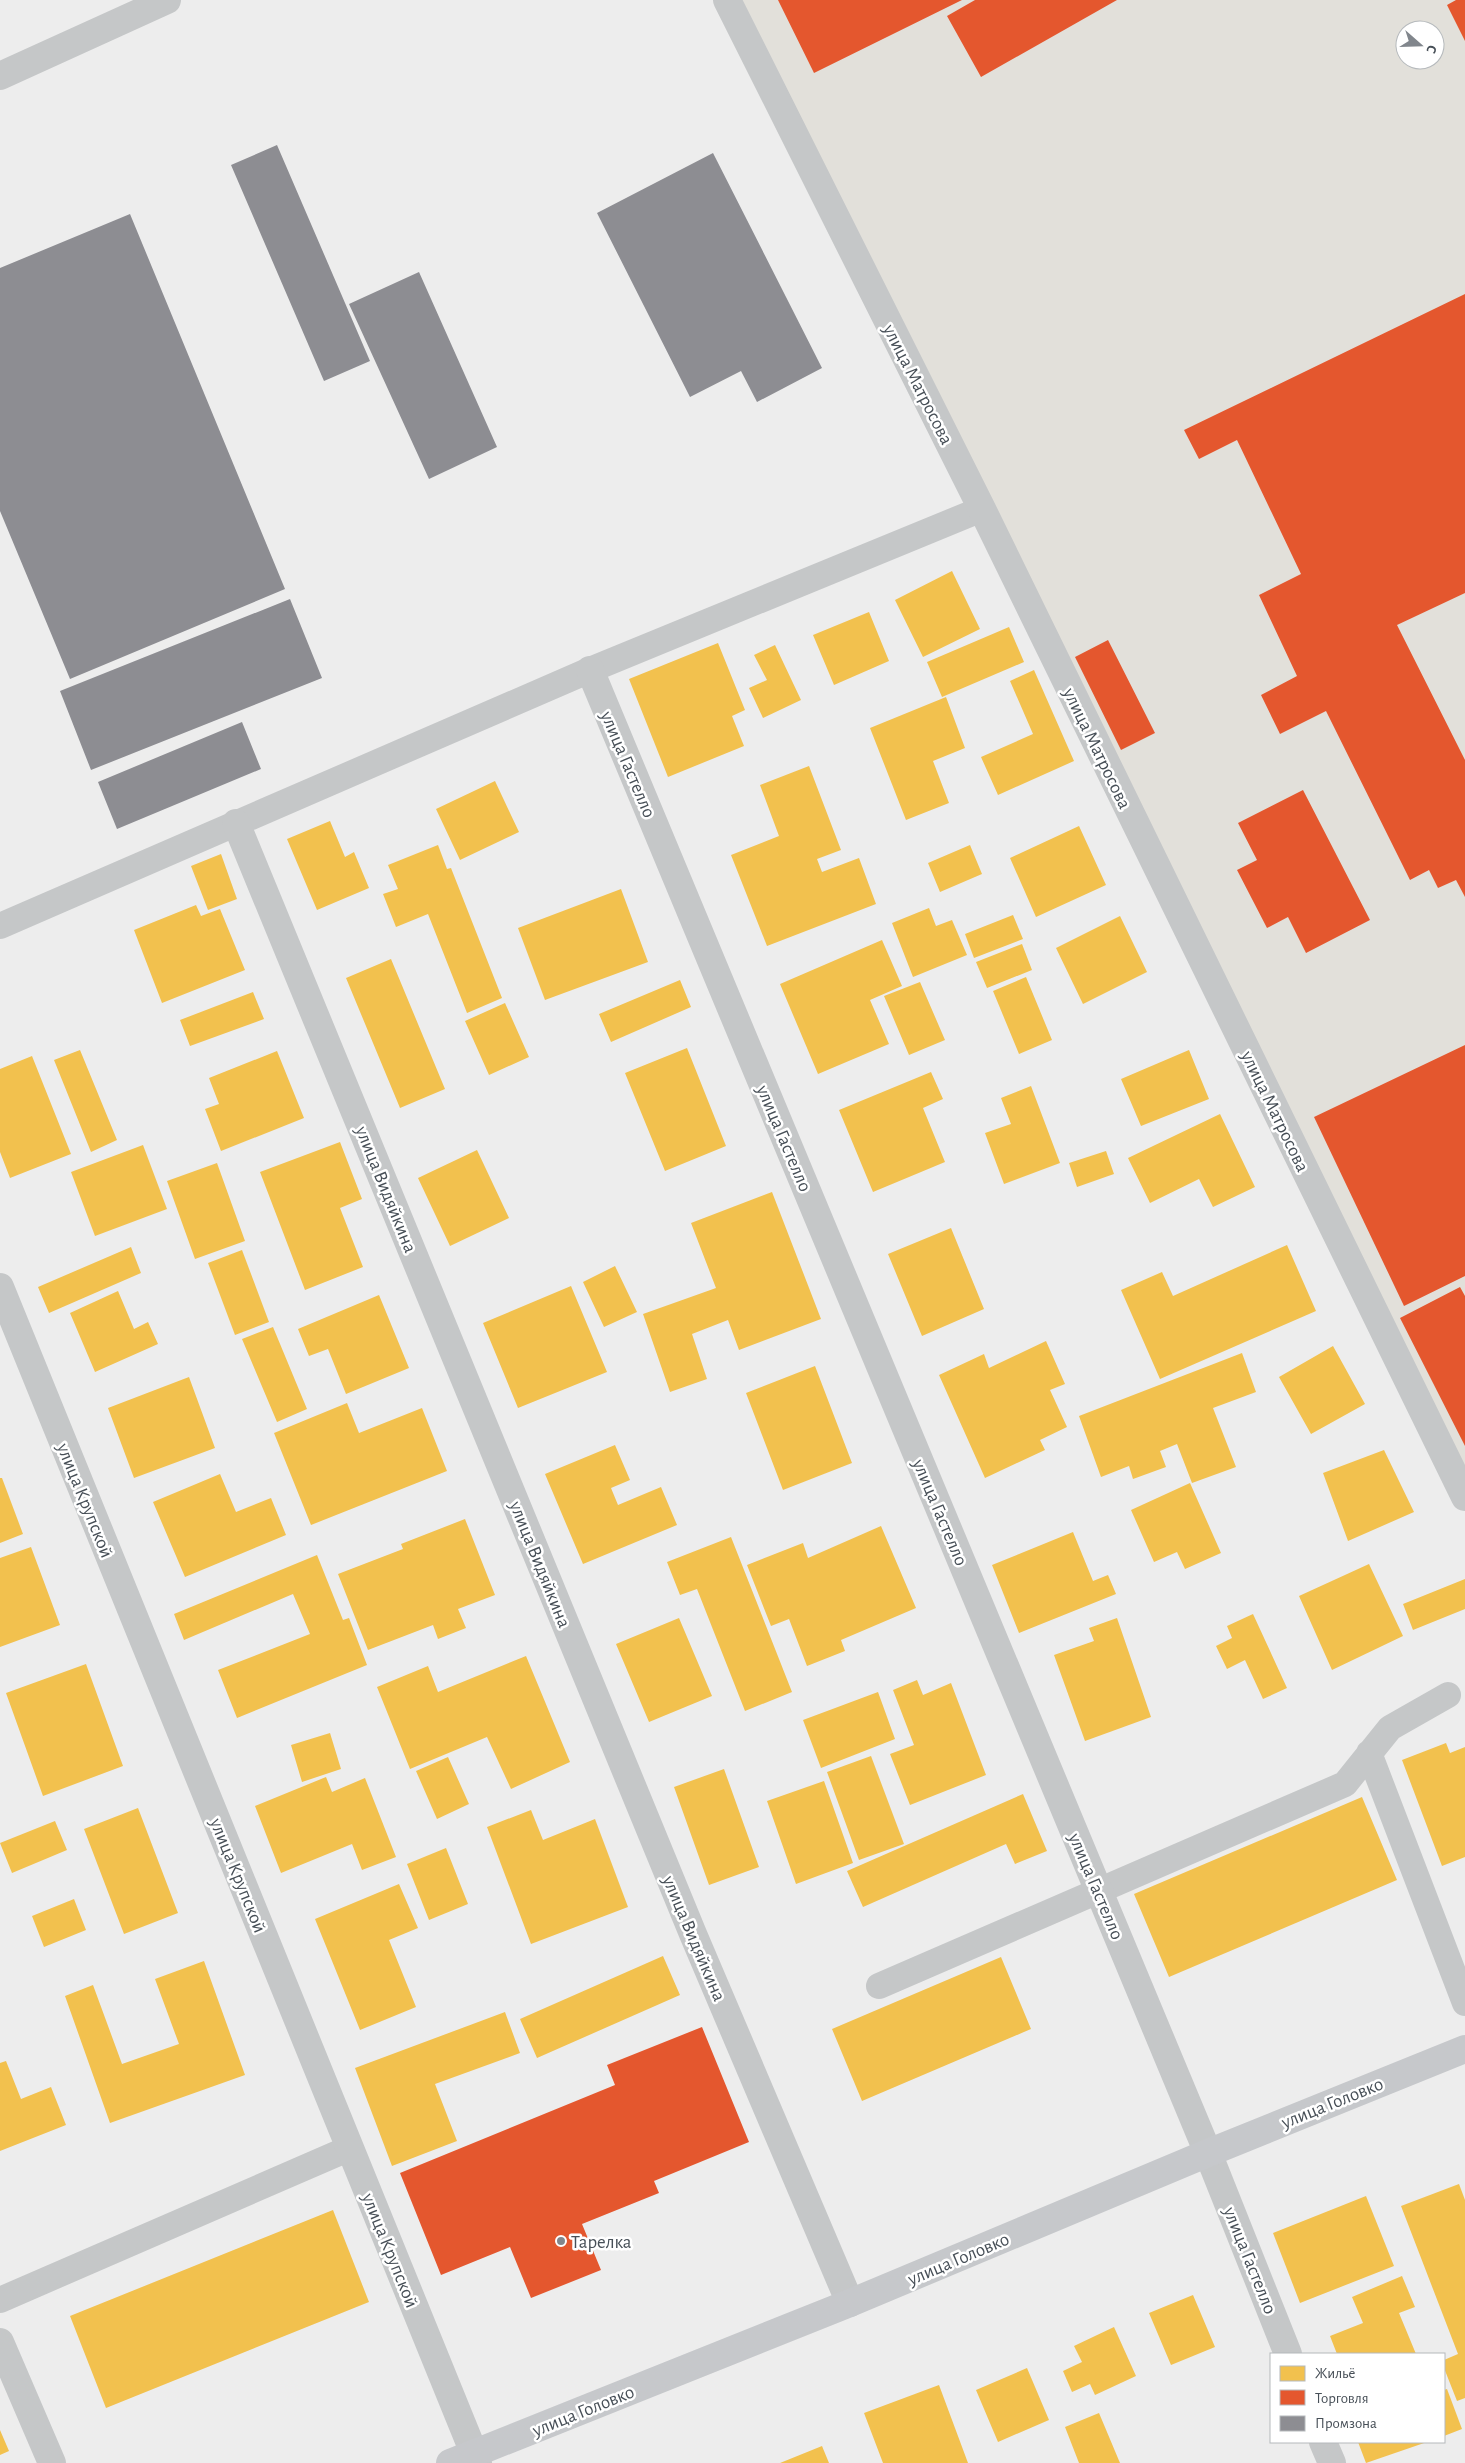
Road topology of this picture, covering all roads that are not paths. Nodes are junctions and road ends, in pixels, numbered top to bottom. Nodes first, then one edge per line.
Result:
1 (167, 0) edge
2 (727, 0) edge
3 (0, 76) edge
4 (982, 509) junction
5 (590, 670) junction
6 (236, 823) junction
7 (0, 926) edge
8 (0, 1287) edge
9 (1465, 1498) edge
10 (1448, 1695) dead end
11 (1369, 1753) junction
12 (1099, 1890) junction
13 (879, 1986) dead end
14 (1465, 2003) edge
15 (1465, 2049) edge
16 (350, 2148) junction
17 (1208, 2153) junction
18 (0, 2300) edge
19 (850, 2303) junction
20 (0, 2342) edge
21 (1288, 2353) edge
22 (1323, 2443) edge
23 (467, 2460) edge
24 (52, 2463) edge
25 (1332, 2463) edge

1 - 3 street
2 - 4 street, улица Матросова
4 - 5 lane
4 - 9 street, улица Матросова
5 - 6 lane
5 - 12 street, улица Гастелло
6 - 7 lane
6 - 19 street, улица Видяйкина
8 - 16 street, улица Крупской
10 - 11 lane
11 - 12 lane
11 - 14 lane
12 - 13 lane
12 - 17 street, улица Гастелло
15 - 17 street, улица Головко
16 - 18 lane
16 - 23 street, улица Крупской
17 - 19 street, улица Головко
17 - 21 street, улица Гастелло
19 - 23 street, улица Головко
20 - 24 street
22 - 25 street

